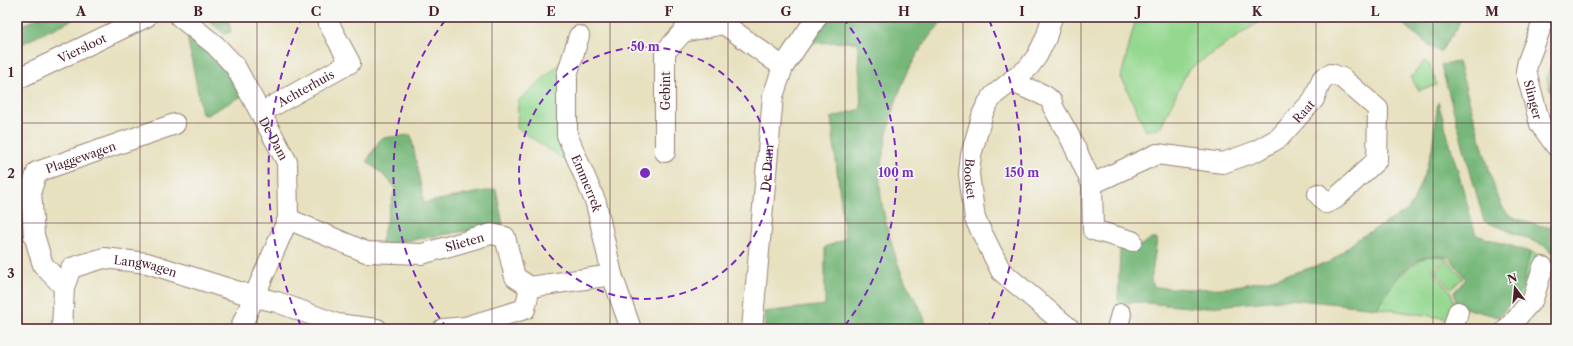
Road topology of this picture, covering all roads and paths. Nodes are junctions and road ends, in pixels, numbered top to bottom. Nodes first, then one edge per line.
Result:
1 (146, 17) edge
2 (180, 17) edge
3 (328, 17) edge
4 (816, 17) edge
5 (1052, 17) edge
6 (1541, 27) dead end
7 (579, 36) dead end
8 (783, 67) junction
9 (17, 79) edge
10 (1013, 79) junction
11 (262, 112) junction
12 (175, 124) dead end
13 (1556, 146) edge
14 (665, 152) dead end
15 (1092, 184) junction
16 (1318, 194) dead end
17 (288, 219) junction
18 (1132, 241) dead end
19 (1543, 267) dead end
20 (612, 275) junction
21 (64, 287) junction
22 (530, 287) junction
23 (255, 297) junction
24 (62, 329) edge
25 (240, 329) edge
26 (377, 329) edge
27 (443, 329) edge
28 (631, 329) edge
29 (752, 329) edge
30 (1070, 329) edge
31 (1507, 329) edge

1 - 9 street, Viersloot
2 - 11 street, De Dam
3 - 11 street, Achterhuis
4 - 8 street, De Dam
5 - 10 street, Booket
6 - 13 street, Slinger
7 - 20 street, Emmerrek
8 - 14 street, Gebint
8 - 29 street, De Dam
10 - 15 street
10 - 30 street, Booket
11 - 17 street, De Dam
12 - 21 street, Plaggewagen
15 - 16 street, Raat
15 - 18 street
17 - 22 street, Slieten
17 - 23 street, De Dam
19 - 31 street
20 - 22 street
20 - 28 street, Emmerrek
21 - 23 street, Langwagen
21 - 24 street, Langwagen
22 - 27 street
23 - 25 street, De Dam
23 - 26 street

